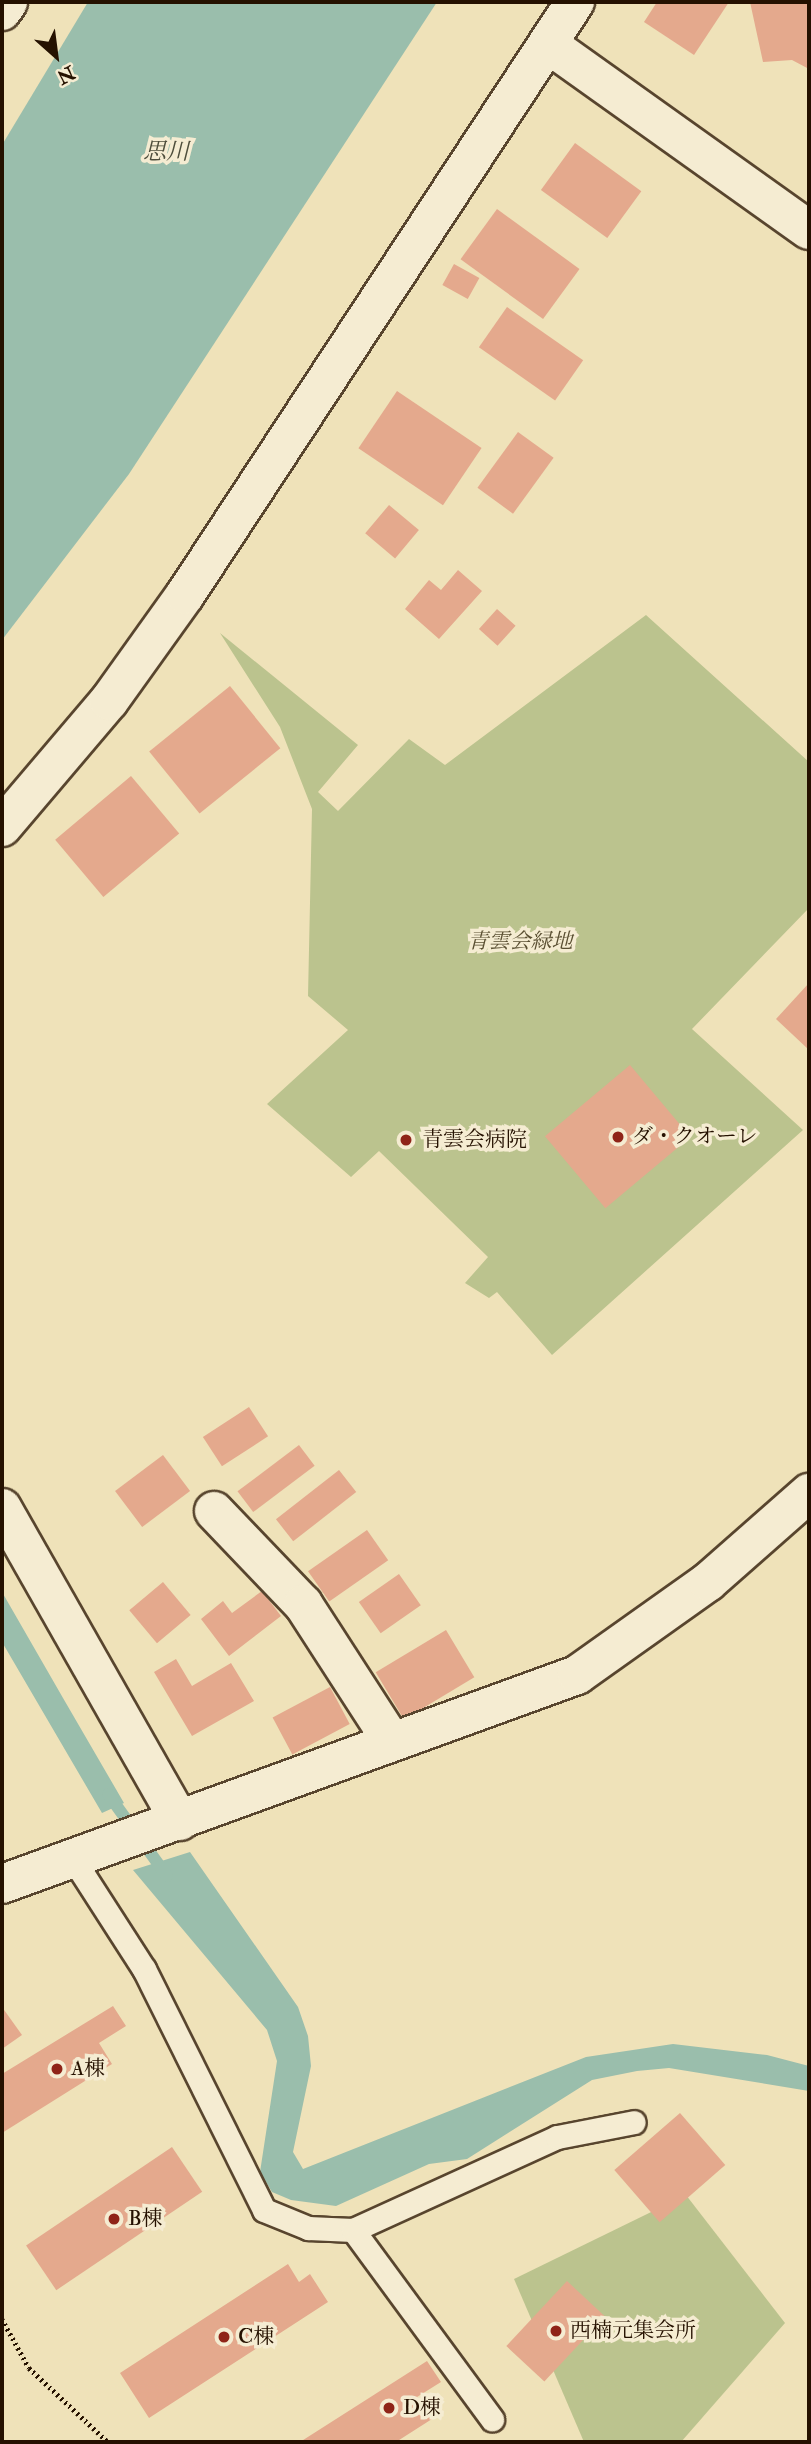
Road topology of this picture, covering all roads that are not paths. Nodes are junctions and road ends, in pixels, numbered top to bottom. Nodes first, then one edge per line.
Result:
1 (8, 2) edge
2 (575, 2) edge
3 (2, 11) edge
4 (548, 44) junction
5 (809, 230) edge
6 (2, 827) edge
7 (809, 1493) edge
8 (2, 1508) edge
9 (214, 1511) dead end
10 (391, 1740) junction
11 (180, 1821) junction
12 (89, 1856) junction
13 (2, 1884) edge
14 (634, 2122) dead end
15 (353, 2230) junction
16 (492, 2419) dead end

1 - 3 street
2 - 4 street
4 - 5 street
4 - 6 street
7 - 10 street
8 - 11 street
9 - 10 street
10 - 11 street
11 - 12 street
12 - 13 street
12 - 15 lane
14 - 15 lane
15 - 16 lane

